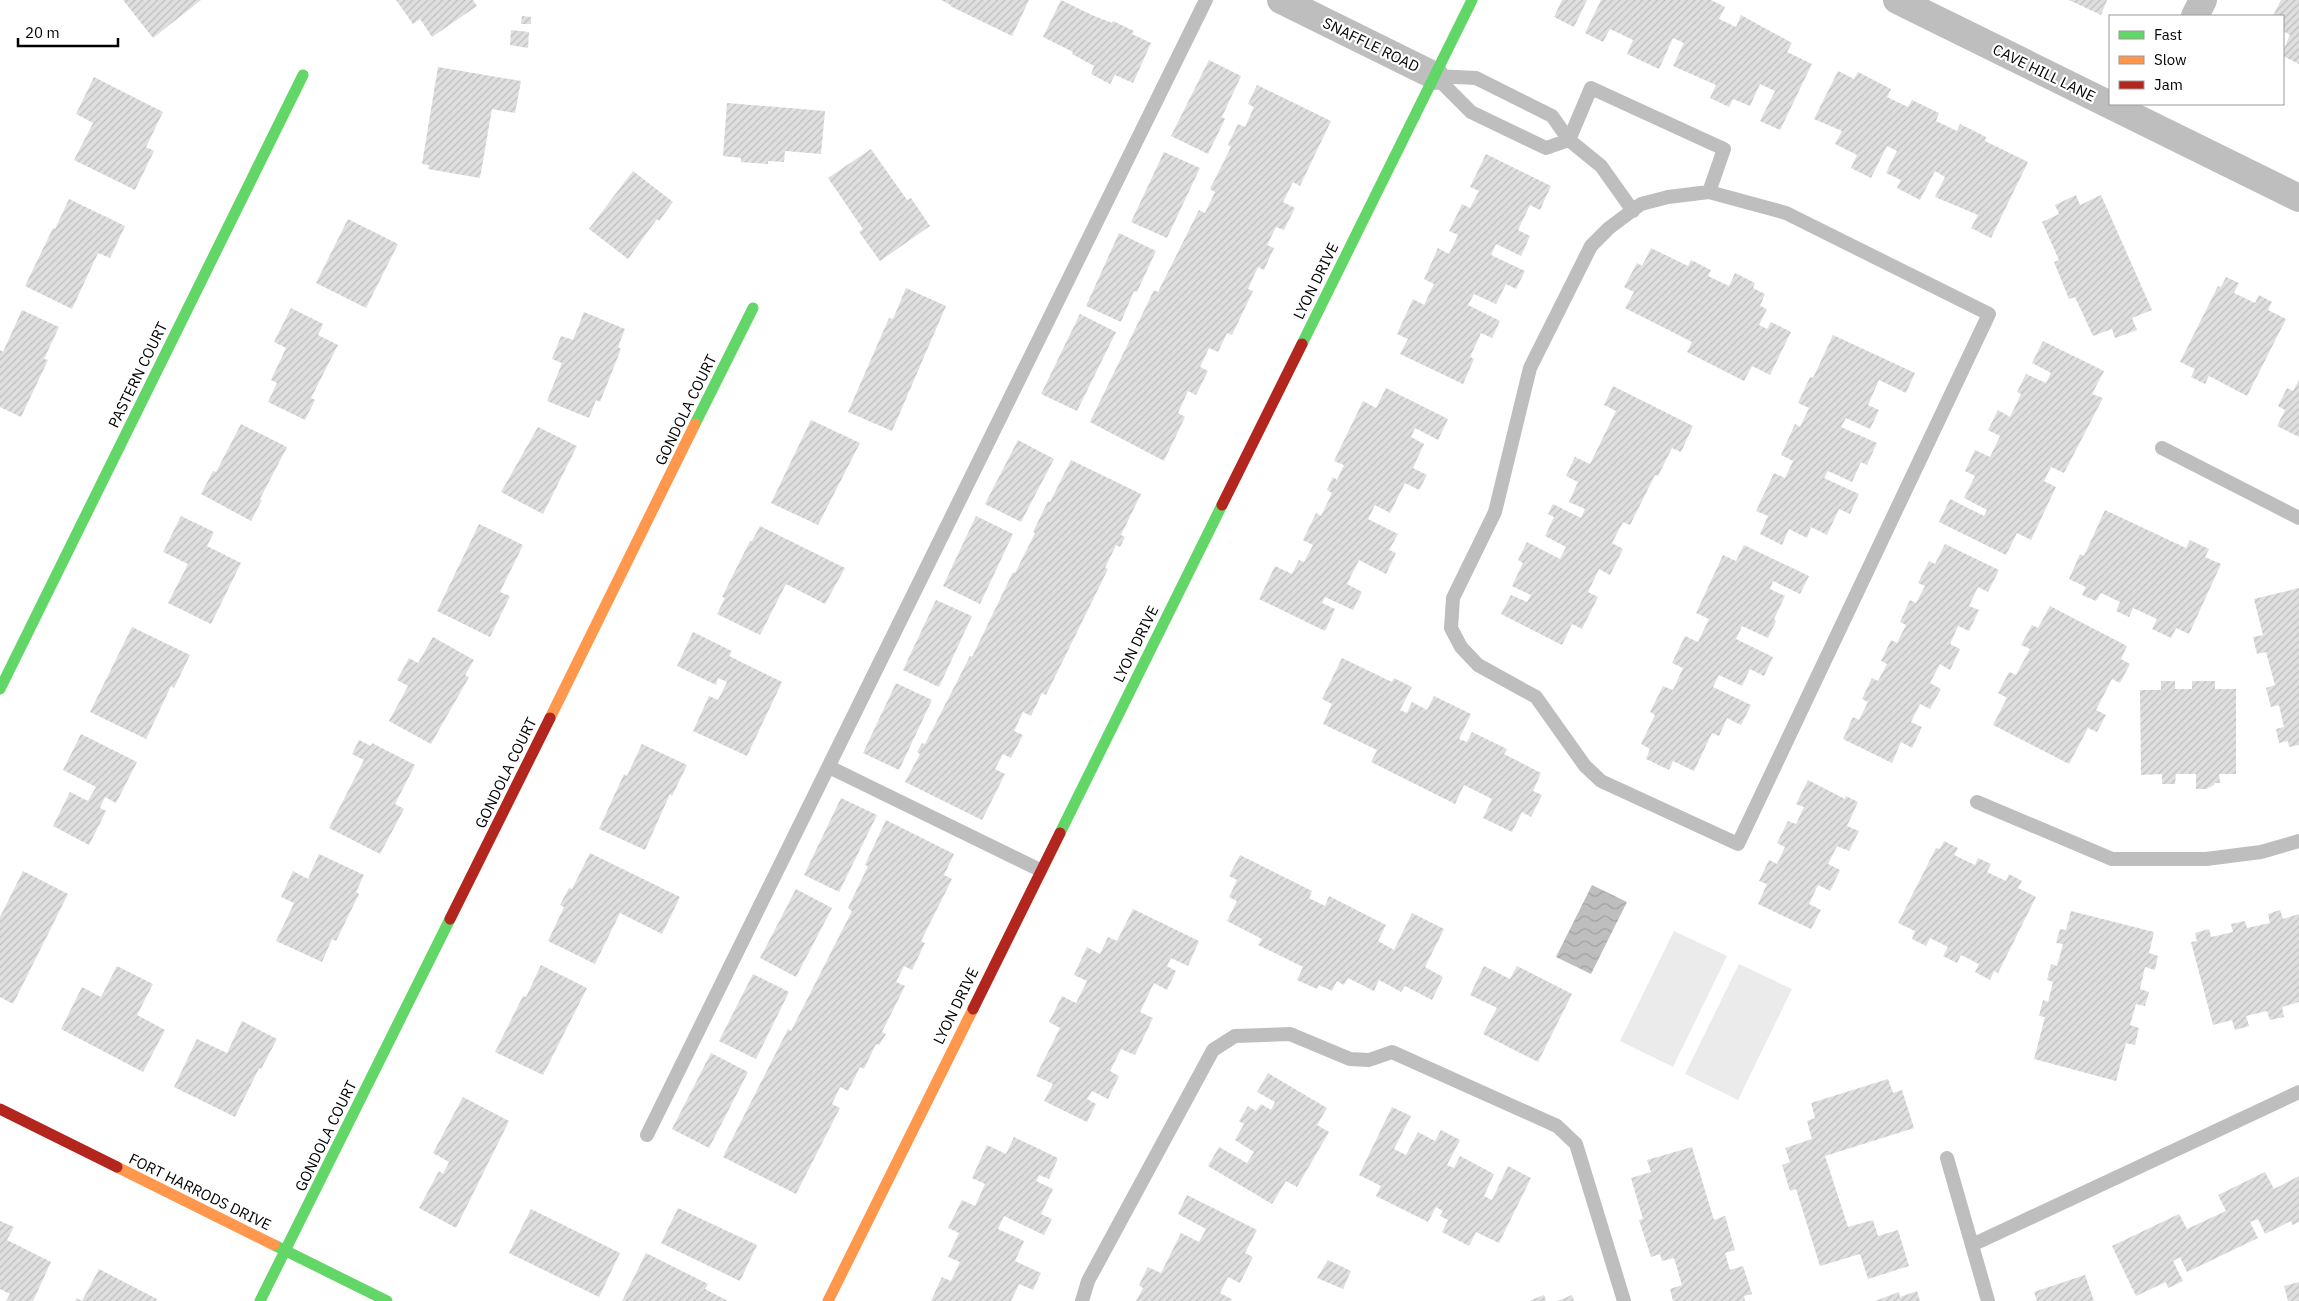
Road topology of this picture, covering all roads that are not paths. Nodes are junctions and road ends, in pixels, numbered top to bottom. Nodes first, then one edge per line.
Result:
1 (1206, 0) edge
2 (1281, 0) edge
3 (1472, 0) edge
4 (1897, 0) edge
5 (2203, 0) edge
6 (2196, 15) edge
7 (303, 75) dead end
8 (1435, 76) junction
9 (2109, 96) edge
10 (2129, 105) edge
11 (2144, 112) edge
12 (1569, 140) junction
13 (1709, 192) junction
14 (2299, 198) edge
15 (1633, 211) junction
16 (753, 308) dead end
17 (2162, 448) dead end
18 (2299, 518) edge
19 (0, 689) edge
20 (829, 767) junction
21 (1977, 802) dead end
22 (2299, 841) edge
23 (1040, 870) junction
24 (2299, 1092) edge
25 (0, 1109) edge
26 (647, 1135) dead end
27 (1947, 1158) dead end
28 (1972, 1245) junction
29 (286, 1251) junction
30 (260, 1301) edge
31 (387, 1301) edge
32 (828, 1301) edge
33 (1082, 1301) edge
34 (1624, 1301) edge
35 (1988, 1301) edge

1 - 20 lane
2 - 8 street, SNAFFLE ROAD
3 - 8 street, LYON DRIVE
4 - 9 street, CAVE HILL LANE
5 - 6 street
7 - 19 street, PASTERN COURT
8 - 12 lane
8 - 12 lane
8 - 23 street, LYON DRIVE
10 - 11 street, CAVE HILL LANE
11 - 14 street, CAVE HILL LANE
12 - 13 lane
12 - 15 lane
13 - 15 lane
13 - 15 lane
16 - 29 street, GONDOLA COURT
17 - 18 lane
20 - 23 lane
20 - 26 lane
21 - 22 lane
23 - 32 street, LYON DRIVE
24 - 28 lane
25 - 29 street, FORT HARRODS DRIVE
27 - 28 lane
28 - 35 lane
29 - 30 street, GONDOLA COURT
29 - 31 street, FORT HARRODS DRIVE
33 - 34 lane

